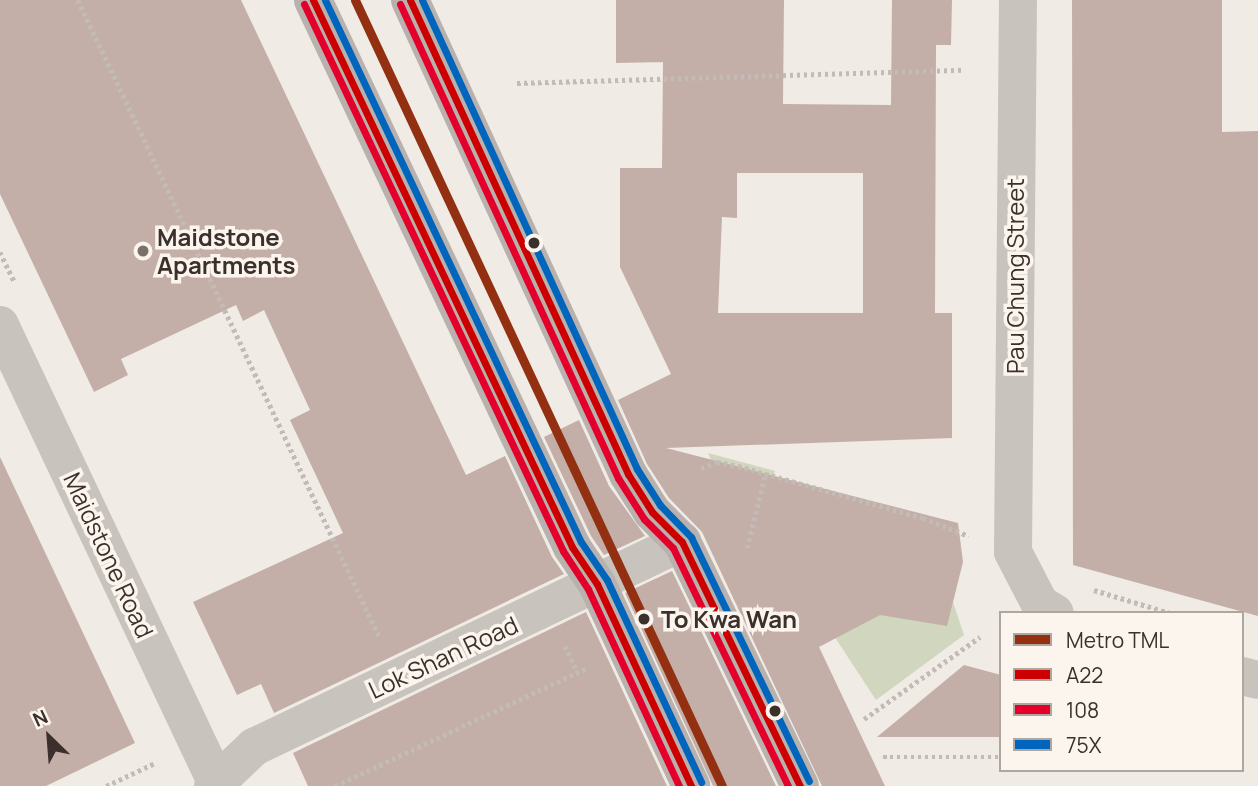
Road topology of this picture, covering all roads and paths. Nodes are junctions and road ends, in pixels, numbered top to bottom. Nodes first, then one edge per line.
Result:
1 (78, 0) edge
2 (313, 0) edge
3 (410, 0) edge
4 (1017, 0) edge
5 (964, 70) dead end
6 (517, 83) dead end
7 (0, 325) edge
8 (701, 468) dead end
9 (765, 474) junction
10 (971, 537) dead end
11 (682, 542) junction
12 (747, 548) dead end
13 (597, 584) junction
14 (1052, 611) edge
15 (980, 637) dead end
16 (384, 646) dead end
17 (591, 670) dead end
18 (864, 719) dead end
19 (884, 757) dead end
20 (999, 757) edge
21 (155, 763) dead end
22 (216, 785) edge
23 (106, 786) edge
24 (335, 786) edge
25 (691, 786) edge
26 (800, 786) edge

1 - 16 path
2 - 13 main road
3 - 11 main road
4 - 14 street, Pau Chung Street
5 - 6 path
7 - 22 street, Maidstone Road
8 - 9 path
9 - 10 path
9 - 12 path
11 - 13 street, Lok Shan Road
11 - 26 main road
13 - 22 street, Lok Shan Road
13 - 25 main road
15 - 18 path
17 - 24 path
19 - 20 path
21 - 23 path

